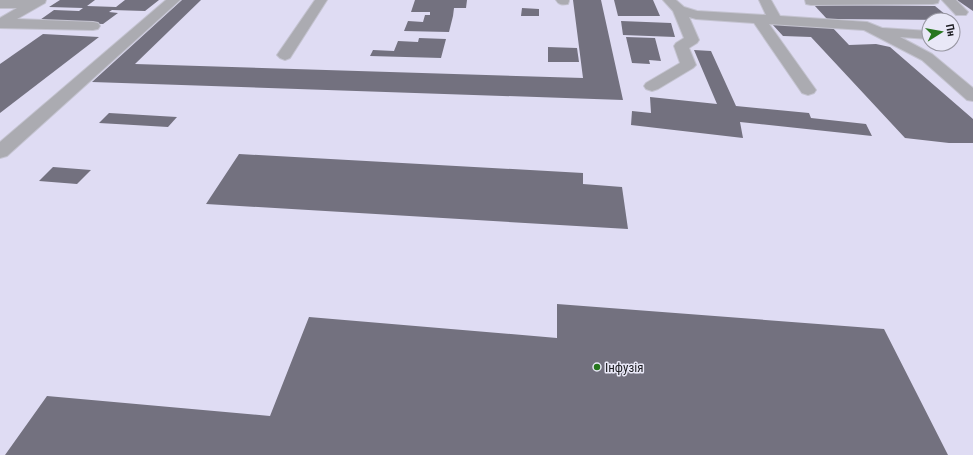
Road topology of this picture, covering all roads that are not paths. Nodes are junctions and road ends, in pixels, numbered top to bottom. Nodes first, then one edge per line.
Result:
1 (174, 0) edge
2 (321, 0) edge
3 (765, 0) edge
4 (852, 0) edge
5 (933, 0) edge
6 (948, 0) edge
7 (811, 1) edge
8 (36, 2) edge
9 (0, 4) edge
10 (674, 5) edge
11 (961, 12) dead end
12 (758, 18) junction
13 (775, 19) junction
14 (1, 23) edge
15 (93, 26) dead end
16 (878, 31) junction
17 (921, 34) edge
18 (286, 55) dead end
19 (652, 86) dead end
20 (808, 90) dead end
21 (973, 96) edge
22 (0, 152) edge

1 - 22 lane
2 - 18 lane
3 - 13 lane
4 - 5 lane
4 - 7 lane
6 - 11 lane
8 - 9 lane
8 - 14 lane
10 - 12 lane
10 - 19 lane
12 - 13 lane
12 - 20 lane
13 - 16 lane
14 - 15 lane
16 - 17 lane
16 - 21 lane

